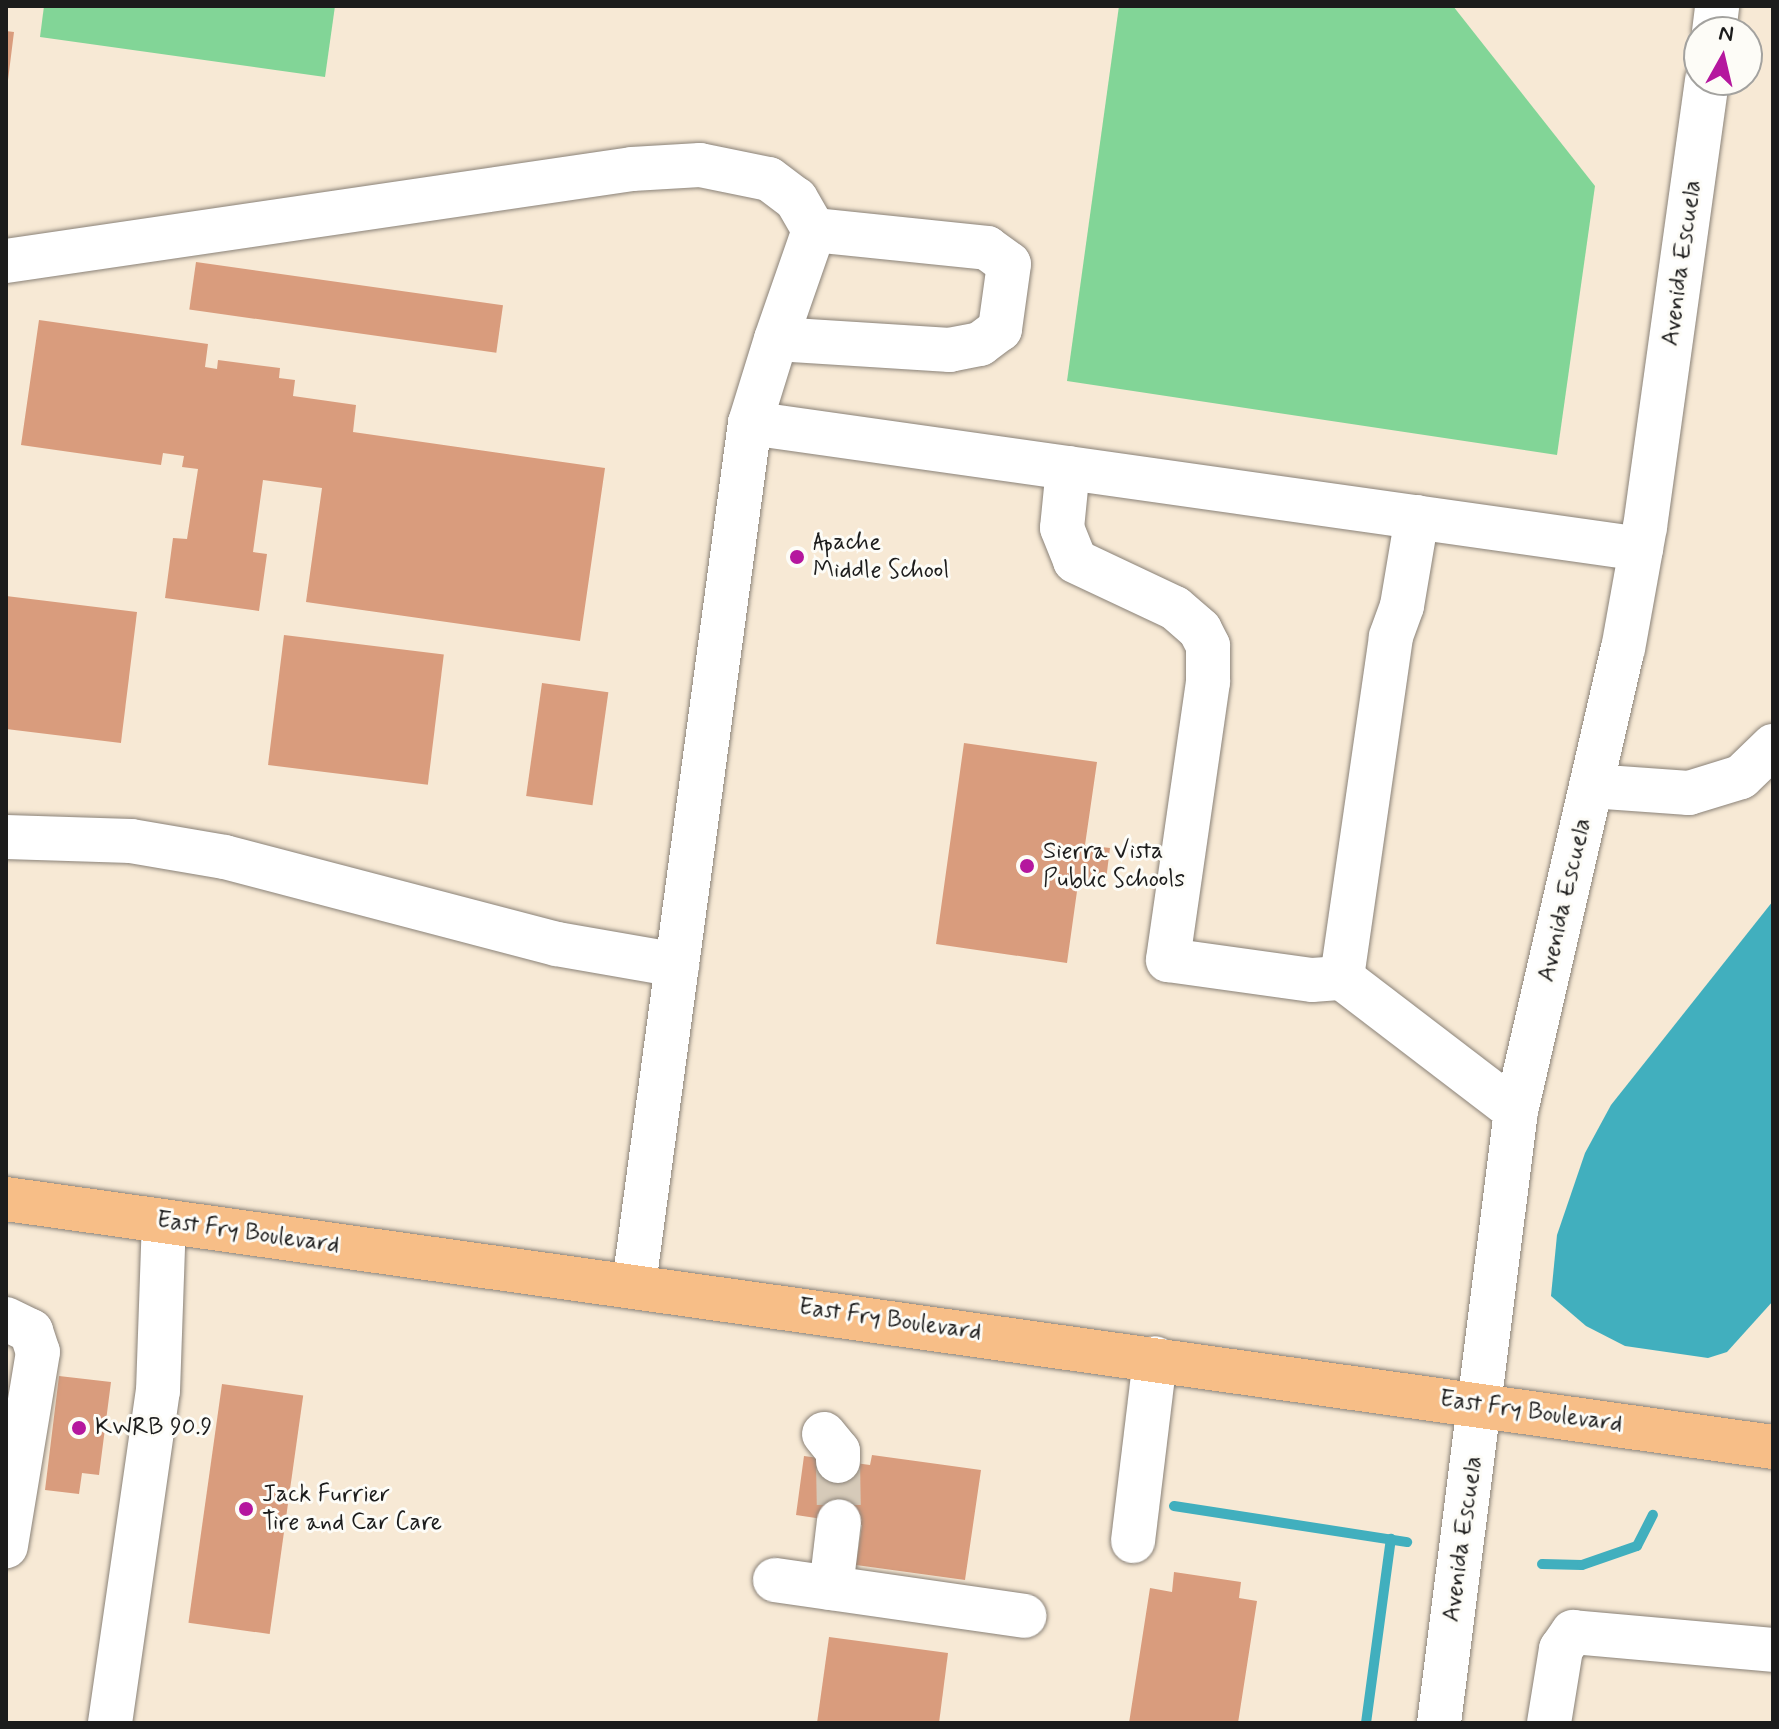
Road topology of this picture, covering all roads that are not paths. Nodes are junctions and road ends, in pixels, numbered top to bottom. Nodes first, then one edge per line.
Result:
1 (1705, 96) edge
2 (814, 230) junction
3 (6, 261) edge
4 (776, 339) junction
5 (750, 423) junction
6 (1068, 468) junction
7 (1417, 517) junction
8 (1641, 549) junction
9 (1773, 746) edge
10 (1591, 786) junction
11 (6, 837) edge
12 (677, 965) junction
13 (1342, 978) junction
14 (1516, 1111) junction
15 (6, 1199) edge
16 (164, 1222) junction
17 (634, 1284) junction
18 (6, 1319) edge
19 (1155, 1358) junction
20 (1481, 1405) junction
21 (1773, 1447) edge
22 (839, 1521) tunnel mouth
23 (1133, 1541) dead end
24 (6, 1546) edge
25 (775, 1580) dead end
26 (831, 1588) junction
27 (1024, 1616) dead end
28 (1773, 1650) edge
29 (110, 1723) edge
30 (1439, 1723) edge
31 (1549, 1723) edge

1 - 8 street, Avenida Escuela
2 - 3 street
2 - 4 street
2 - 4 street
4 - 5 street
5 - 6 street
5 - 12 street
6 - 7 street
6 - 13 street
7 - 8 street
7 - 13 street
8 - 10 street, Avenida Escuela
9 - 10 street
10 - 14 street, Avenida Escuela
11 - 12 street
12 - 17 street
13 - 14 street
14 - 20 street, Avenida Escuela
15 - 16 main road, East Fry Boulevard
16 - 17 main road, East Fry Boulevard
16 - 29 street
17 - 19 main road, East Fry Boulevard
18 - 24 street
19 - 20 main road, East Fry Boulevard
19 - 23 street
20 - 21 main road, East Fry Boulevard
20 - 30 street, Avenida Escuela
22 - 26 street
25 - 26 street
26 - 27 street
28 - 31 street

